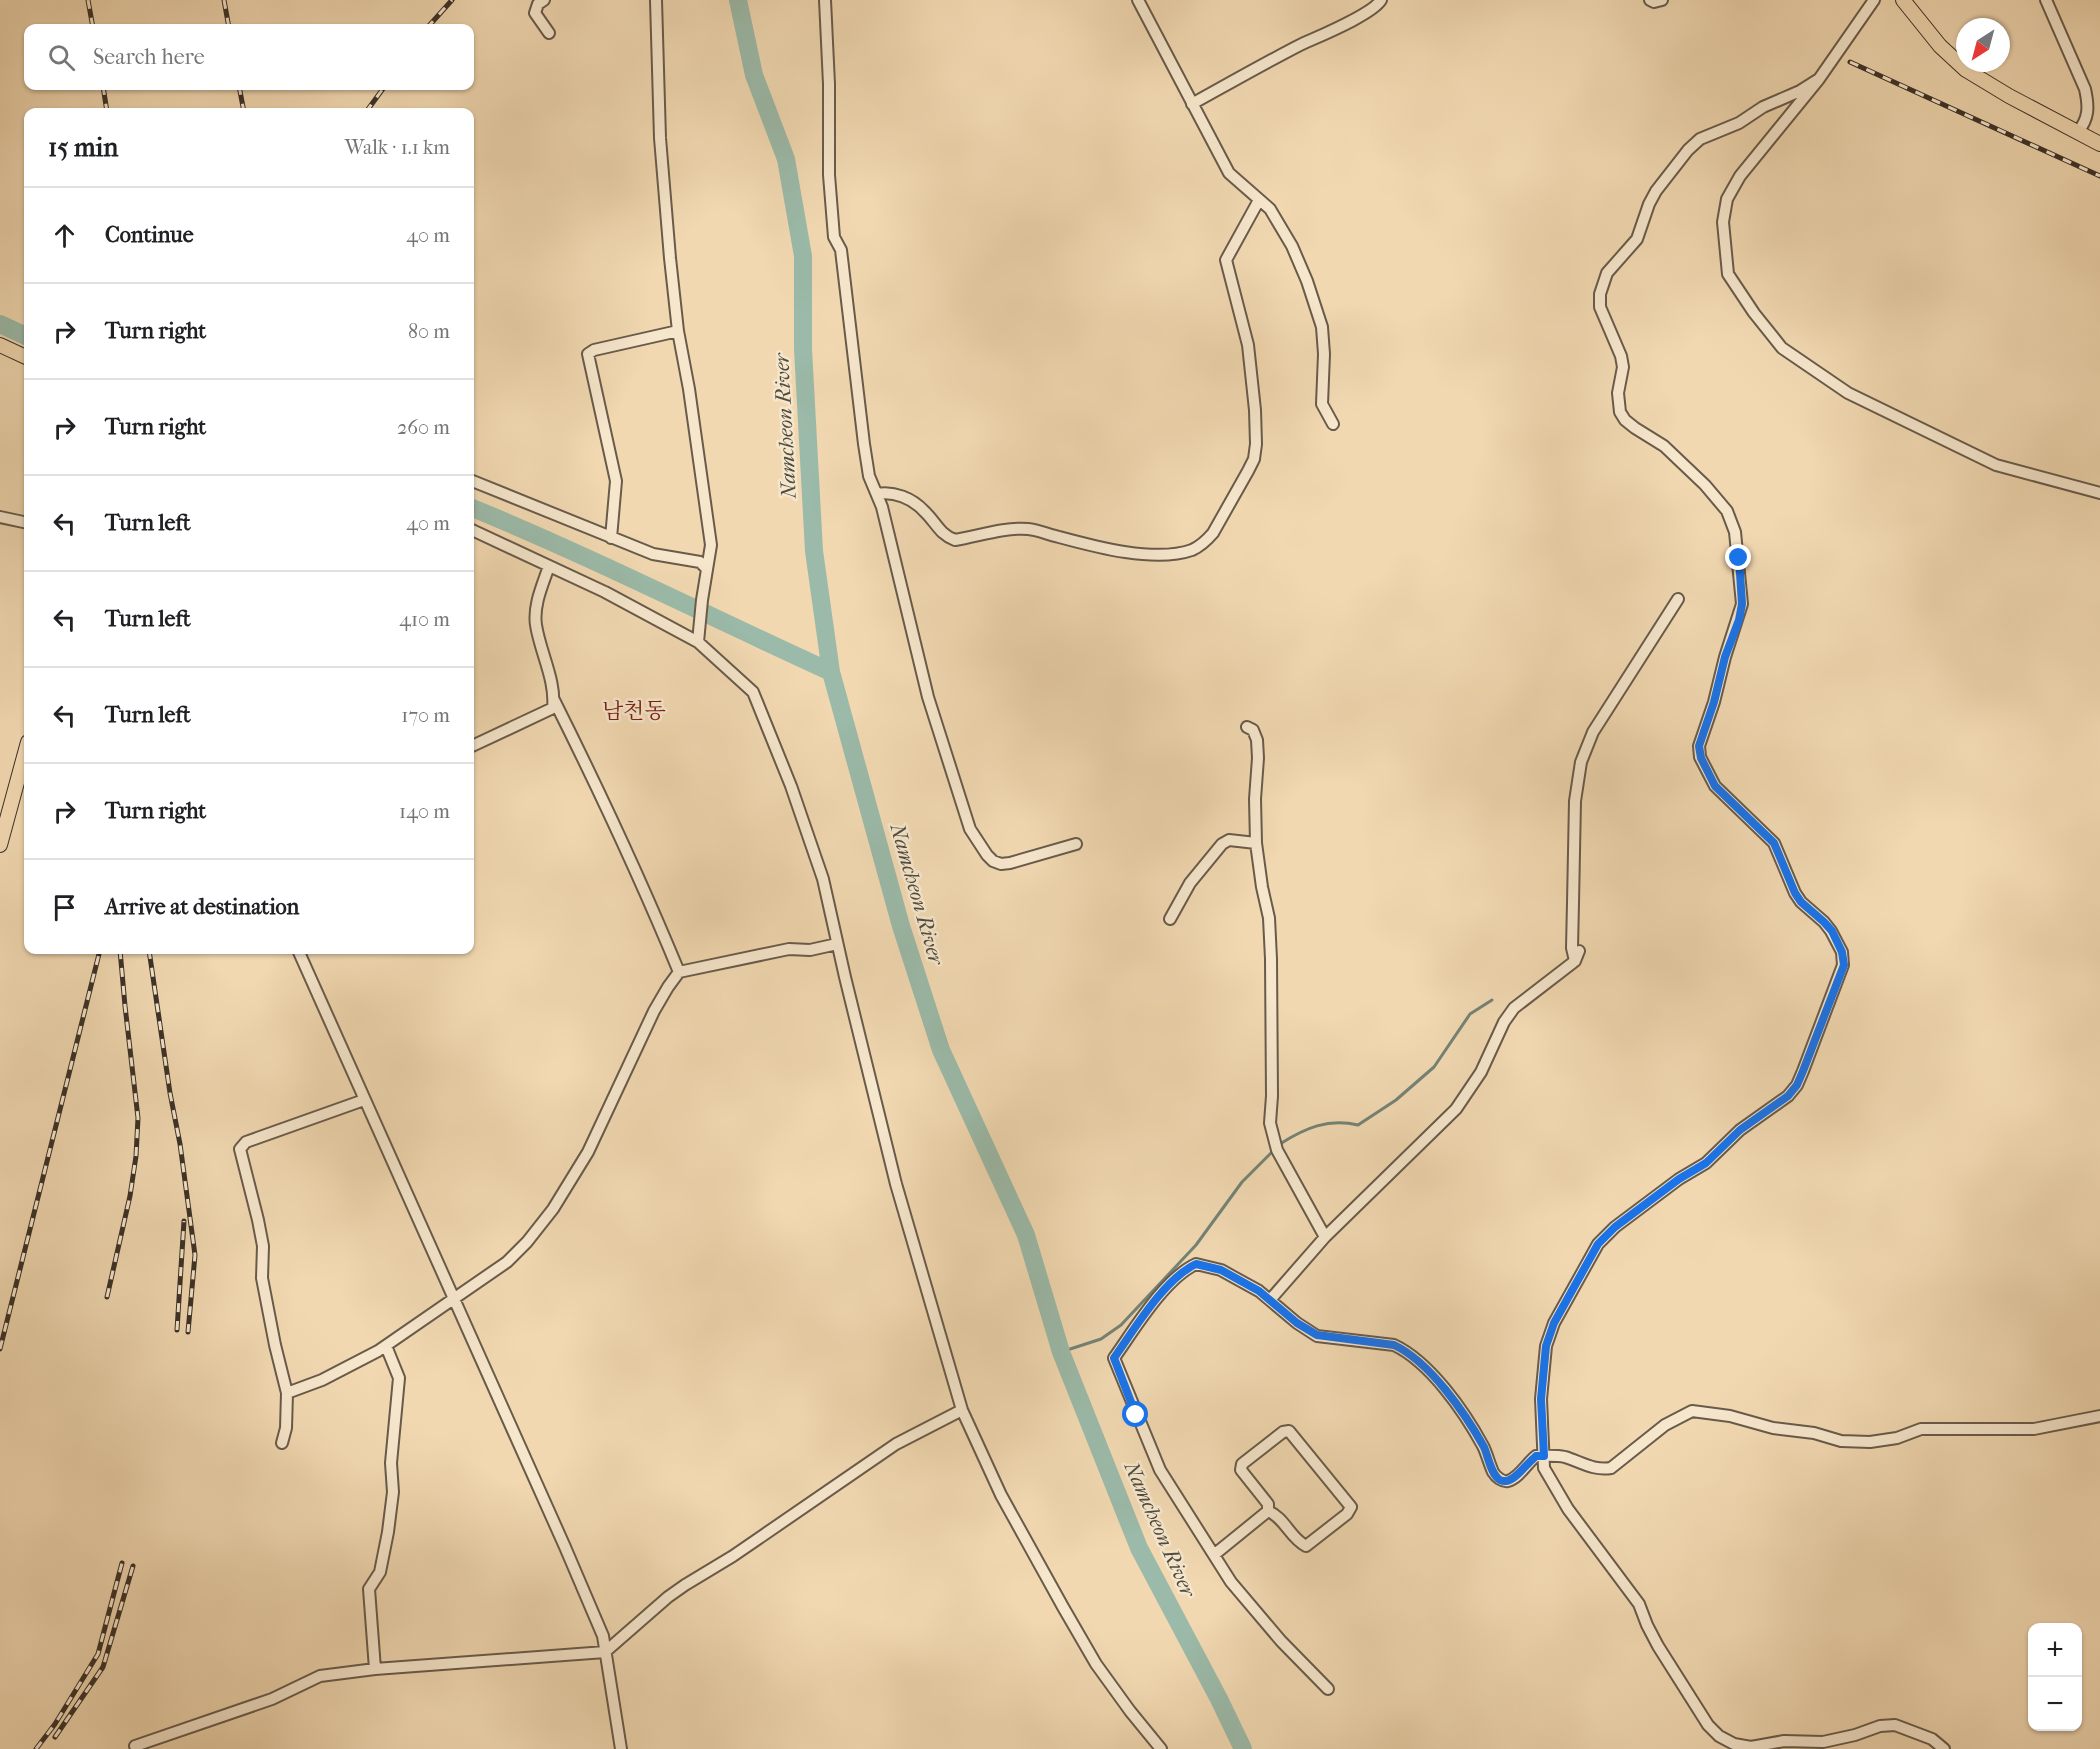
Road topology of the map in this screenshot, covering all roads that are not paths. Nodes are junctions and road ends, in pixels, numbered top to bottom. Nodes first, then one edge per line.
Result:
1 (544, 0) edge
2 (656, 0) edge
3 (825, 0) edge
4 (1138, 0) edge
5 (1381, 0) edge
6 (1650, 0) edge
7 (1662, 0) edge
8 (1874, 0) edge
9 (1903, 0) edge
10 (2046, 0) edge
11 (549, 33) dead end
12 (1819, 80) junction
13 (1192, 104) junction
14 (2078, 132) junction
15 (2100, 144) edge
16 (1259, 200) junction
17 (678, 331) junction
18 (0, 345) edge
19 (24, 356) edge
20 (1333, 424) dead end
21 (474, 482) edge
22 (2100, 493) edge
23 (877, 494) junction
24 (0, 517) edge
25 (24, 523) edge
26 (474, 530) edge
27 (611, 538) junction
28 (549, 566) junction
29 (707, 569) junction
30 (1678, 599) dead end
31 (698, 642) junction
32 (554, 700) junction
33 (1247, 727) dead end
34 (474, 745) edge
35 (24, 757) edge
36 (1256, 843) junction
37 (1076, 844) dead end
38 (0, 845) edge
39 (1170, 919) dead end
40 (837, 944) junction
41 (300, 954) edge
42 (679, 972) junction
43 (364, 1100) junction
44 (1325, 1237) junction
45 (454, 1300) junction
46 (1270, 1300) junction
47 (386, 1346) junction
48 (287, 1393) junction
49 (962, 1410) junction
50 (2100, 1416) edge
51 (282, 1443) dead end
52 (1544, 1456) junction
53 (1268, 1511) junction
54 (1215, 1554) junction
55 (605, 1652) junction
56 (375, 1670) junction
57 (1328, 1689) dead end
58 (135, 1746) dead end
59 (621, 1749) edge
60 (1161, 1749) edge
61 (1944, 1749) edge

1 - 11 street
2 - 17 street
3 - 23 street
4 - 13 street
5 - 13 street
6 - 7 street
8 - 12 street
9 - 14 main road
10 - 14 street
12 - 22 street
12 - 52 street
13 - 16 street
14 - 15 main road
16 - 20 street
16 - 23 street
17 - 27 street
17 - 29 street
18 - 19 main road
21 - 27 street
23 - 37 street
24 - 25 street
26 - 28 street
27 - 29 street
28 - 31 street
28 - 32 street
29 - 31 street
30 - 44 street
31 - 40 street
32 - 34 street
32 - 42 street
33 - 36 street
35 - 38 main road
36 - 39 street
36 - 44 street
40 - 42 street
40 - 49 street
41 - 43 street
42 - 45 street
43 - 45 street
43 - 48 street
44 - 46 street
45 - 47 street
45 - 55 street
46 - 52 street
46 - 54 street
47 - 48 street
47 - 56 street
48 - 51 street
49 - 55 street
49 - 60 street
50 - 52 street
52 - 61 street
53 - 53 street
53 - 54 street
54 - 57 street
55 - 56 street
55 - 59 street
56 - 58 street

